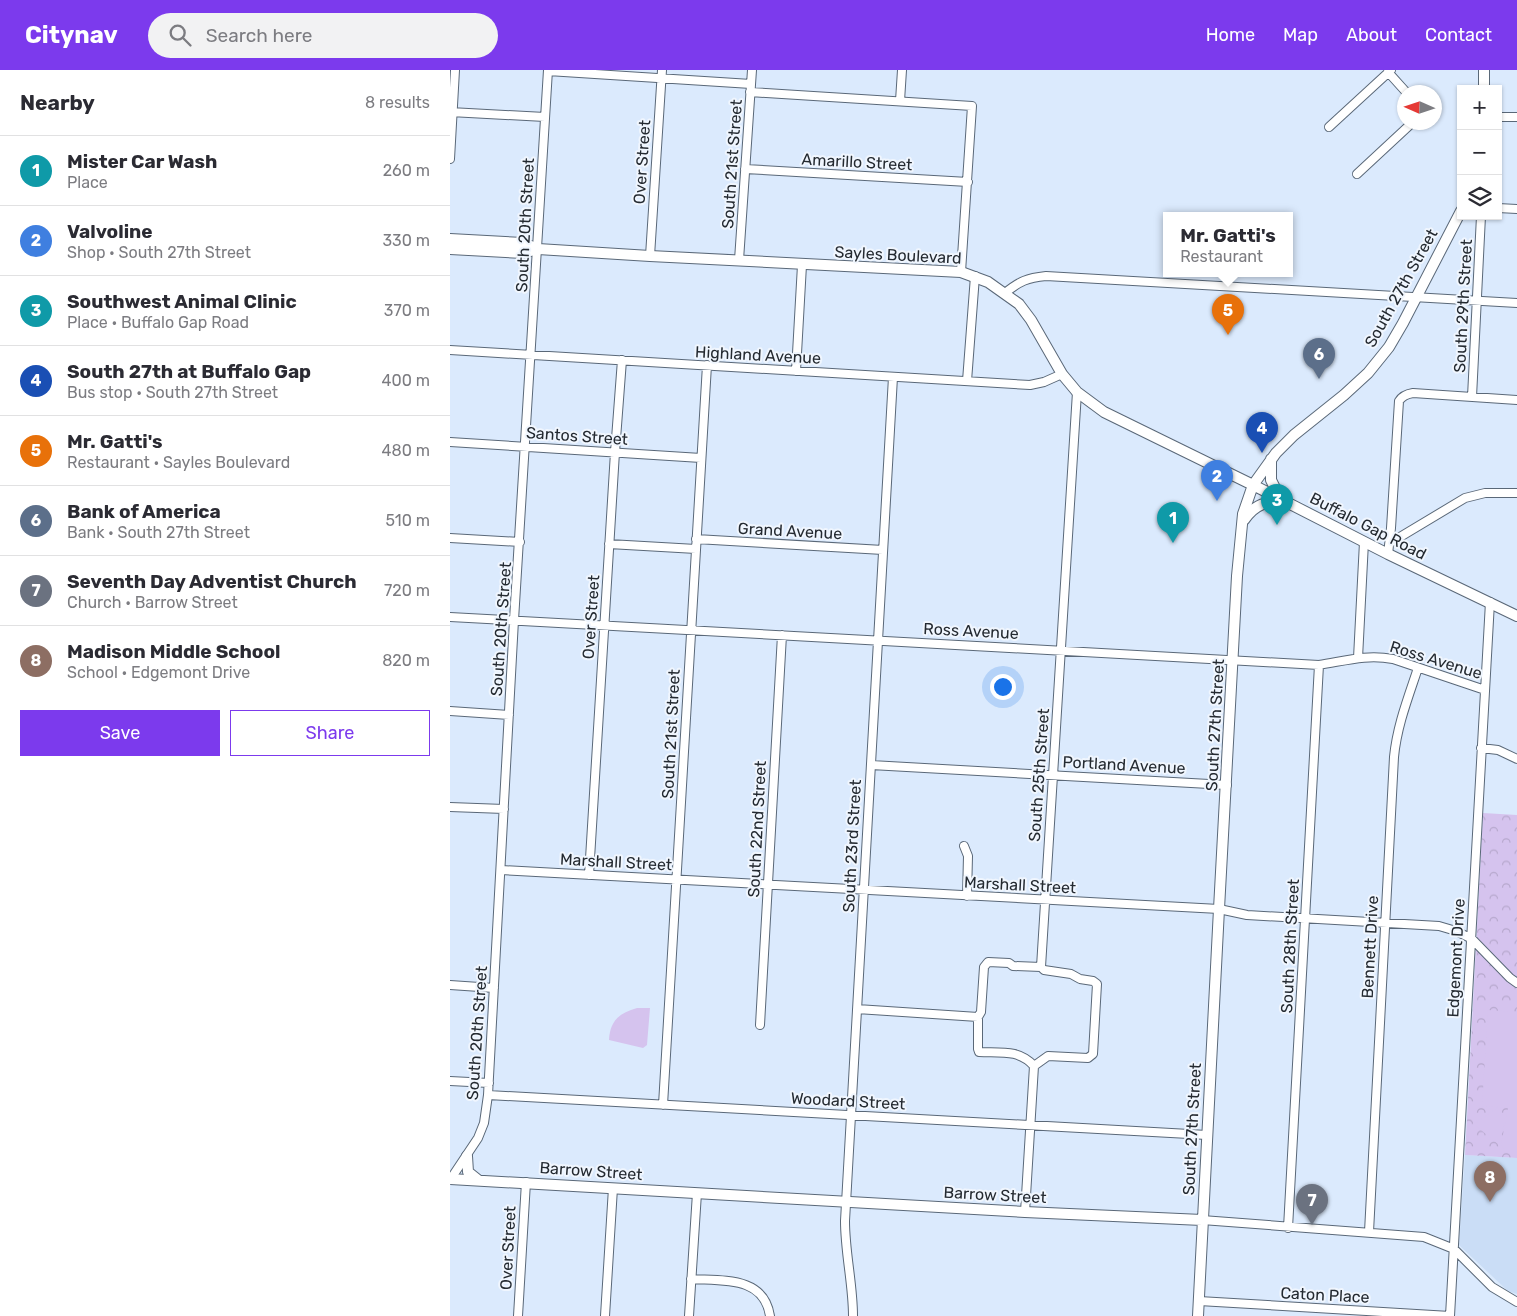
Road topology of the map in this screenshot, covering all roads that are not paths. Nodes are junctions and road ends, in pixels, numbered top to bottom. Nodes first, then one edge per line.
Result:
1 (455, 70) edge
2 (752, 70) edge
3 (902, 70) edge
4 (1484, 70) edge
5 (548, 71) edge
6 (1389, 71) edge
7 (662, 74) edge
8 (1400, 85) edge
9 (1484, 85) edge
10 (750, 88) junction
11 (900, 101) junction
12 (451, 112) edge
13 (1502, 116) edge
14 (545, 117) junction
15 (1517, 117) edge
16 (1329, 127) dead end
17 (1404, 130) edge
18 (450, 160) edge
19 (745, 170) junction
20 (1357, 174) dead end
21 (968, 182) junction
22 (1502, 208) edge
23 (1517, 209) edge
24 (1457, 219) edge
25 (1481, 220) edge
26 (450, 239) edge
27 (538, 248) junction
28 (450, 249) edge
29 (650, 256) junction
30 (739, 260) junction
31 (802, 264) junction
32 (961, 272) junction
33 (975, 276) junction
34 (1006, 293) junction
35 (1415, 298) junction
36 (1477, 301) junction
37 (1517, 303) edge
38 (450, 350) edge
39 (531, 355) junction
40 (622, 360) junction
41 (707, 365) junction
42 (796, 371) junction
43 (1062, 374) junction
44 (893, 377) junction
45 (967, 381) junction
46 (1077, 392) junction
47 (1472, 397) junction
48 (1517, 400) edge
49 (450, 442) edge
50 (525, 446) junction
51 (615, 452) junction
52 (701, 458) junction
53 (1272, 458) junction
54 (1253, 485) junction
55 (1517, 493) edge
56 (1284, 501) junction
57 (1242, 523) junction
58 (450, 538) edge
59 (696, 540) junction
60 (520, 542) junction
61 (1364, 542) junction
62 (1390, 543) junction
63 (609, 544) junction
64 (696, 549) junction
65 (883, 550) junction
66 (1388, 554) junction
67 (1490, 602) junction
68 (1517, 616) edge
69 (450, 617) edge
70 (514, 620) junction
71 (604, 625) junction
72 (691, 629) junction
73 (782, 635) junction
74 (878, 639) junction
75 (1061, 650) junction
76 (1358, 658) junction
77 (1233, 660) junction
78 (1319, 665) junction
79 (1418, 668) junction
80 (1485, 690) junction
81 (450, 711) edge
82 (509, 715) junction
83 (1482, 748) junction
84 (1517, 759) edge
85 (871, 765) junction
86 (1053, 775) junction
87 (1227, 785) junction
88 (450, 807) edge
89 (504, 809) junction
90 (964, 846) dead end
91 (501, 870) junction
92 (589, 875) junction
93 (677, 879) junction
94 (768, 884) junction
95 (864, 889) junction
96 (967, 896) junction
97 (1044, 900) junction
98 (1219, 909) junction
99 (1305, 918) junction
100 (1385, 922) junction
101 (1472, 939) junction
102 (1041, 967) junction
103 (1517, 983) edge
104 (450, 985) edge
105 (494, 988) junction
106 (857, 1009) junction
107 (978, 1017) junction
108 (760, 1025) dead end
109 (1034, 1066) junction
110 (450, 1081) edge
111 (489, 1083) junction
112 (488, 1096) junction
113 (663, 1105) junction
114 (851, 1115) junction
115 (1030, 1125) junction
116 (1207, 1135) junction
117 (467, 1156) junction
118 (450, 1179) edge
119 (478, 1180) junction
120 (526, 1182) junction
121 (613, 1188) junction
122 (697, 1193) junction
123 (846, 1202) junction
124 (1025, 1212) junction
125 (1202, 1220) junction
126 (1288, 1228) junction
127 (1369, 1232) junction
128 (1454, 1249) junction
129 (691, 1279) junction
130 (1198, 1301) junction
131 (1517, 1302) edge
132 (518, 1316) edge
133 (606, 1316) edge
134 (689, 1316) edge
135 (770, 1316) edge
136 (853, 1316) edge
137 (1198, 1316) edge
138 (1450, 1316) edge

1 - 12 street
2 - 10 street, South 21st Street
3 - 11 street
4 - 9 main road
5 - 7 street
5 - 14 street, South 20th Street
6 - 8 street
6 - 16 street
7 - 10 street
7 - 29 street, Over Street
10 - 11 street
10 - 19 street, South 21st Street
11 - 21 street
12 - 14 street
12 - 18 street
13 - 15 street
14 - 27 street, South 20th Street
17 - 20 street
19 - 21 street, Amarillo Street
19 - 30 street, South 21st Street
21 - 32 street
22 - 23 street
24 - 35 main road, South 27th Street
25 - 36 street, South 29th Street
26 - 27 main road, Sayles Boulevard
27 - 28 main road, Sayles Boulevard
27 - 29 main road, Sayles Boulevard
27 - 39 street, South 20th Street
29 - 30 main road, Sayles Boulevard
30 - 31 main road, Sayles Boulevard
31 - 32 main road, Sayles Boulevard
31 - 42 street
32 - 33 main road, Sayles Boulevard
33 - 34 main road, Sayles Boulevard
33 - 45 street
34 - 35 street
34 - 43 main road, Buffalo Gap Road
35 - 36 street
35 - 53 main road, South 27th Street
36 - 37 street
36 - 47 street, South 29th Street
38 - 39 street, Highland Avenue
39 - 40 street, Highland Avenue
39 - 50 street, South 20th Street
40 - 41 street, Highland Avenue
40 - 51 street, Over Street
41 - 42 street, Highland Avenue
41 - 52 street, South 21st Street
42 - 44 street, Highland Avenue
43 - 45 street, Highland Avenue
43 - 46 main road, Buffalo Gap Road
44 - 45 street, Highland Avenue
44 - 65 street, South 23rd Street
46 - 54 main road, Buffalo Gap Road
46 - 75 street, South 25th Street
47 - 48 street
47 - 62 street
49 - 50 street, Santos Street
50 - 51 street, Santos Street
50 - 60 street, South 20th Street
51 - 52 street, Santos Street
51 - 63 street, Over Street
52 - 59 street, South 21st Street
53 - 54 main road, South 27th Street
53 - 56 main road
54 - 56 main road, Buffalo Gap Road
54 - 57 main road, South 27th Street
55 - 62 street
56 - 57 main road
56 - 61 main road, Buffalo Gap Road
57 - 77 main road, South 27th Street
58 - 60 street
59 - 64 street, South 21st Street
59 - 65 street, Grand Avenue
60 - 70 street, South 20th Street
61 - 66 main road, Buffalo Gap Road
61 - 76 street
62 - 66 street
63 - 64 street
63 - 71 street, Over Street
64 - 72 street, South 21st Street
65 - 74 street, South 23rd Street
66 - 67 main road, Buffalo Gap Road
67 - 68 main road, Buffalo Gap Road
67 - 80 street, Edgemont Drive
69 - 70 street, Ross Avenue
70 - 71 street, Ross Avenue
70 - 82 street, South 20th Street
71 - 72 street, Ross Avenue
71 - 92 street, Over Street
72 - 73 street, Ross Avenue
72 - 93 street, South 21st Street
73 - 74 street, Ross Avenue
73 - 94 street, South 22nd Street
74 - 75 street, Ross Avenue
74 - 85 street, South 23rd Street
75 - 77 street, Ross Avenue
75 - 86 street, South 25th Street
76 - 78 street, Ross Avenue
76 - 79 street, Ross Avenue
77 - 78 street, Ross Avenue
77 - 87 main road, South 27th Street
78 - 99 street, South 28th Street
79 - 80 street, Ross Avenue
79 - 100 street, Bennett Drive
80 - 83 street, Edgemont Drive
81 - 82 street
82 - 89 street, South 20th Street
83 - 84 street
83 - 101 street, Edgemont Drive
85 - 86 street, Portland Avenue
85 - 95 street, South 23rd Street
86 - 87 street, Portland Avenue
86 - 97 street, South 25th Street
87 - 98 main road, South 27th Street
88 - 89 street
89 - 91 street, South 20th Street
90 - 96 street
91 - 92 street, Marshall Street
91 - 105 street, South 20th Street
92 - 93 street, Marshall Street
93 - 94 street, Marshall Street
93 - 113 street, South 21st Street
94 - 95 street, Marshall Street
94 - 108 street, South 22nd Street
95 - 96 street, Marshall Street
95 - 106 street, South 23rd Street
96 - 97 street, Marshall Street
97 - 98 street, Marshall Street
97 - 102 street, South 25th Street
98 - 99 street, Marshall Street
98 - 116 main road, South 27th Street
99 - 100 street, Marshall Street
99 - 126 street, South 28th Street
100 - 101 street, Marshall Street
100 - 127 street, Bennett Drive
101 - 103 street, Marshall Street
101 - 128 street, Edgemont Drive
102 - 107 street
102 - 109 street
104 - 105 street
105 - 111 street, South 20th Street
106 - 107 street
106 - 114 street, South 23rd Street
107 - 109 street
109 - 115 street
110 - 111 street
111 - 112 street, South 20th Street
112 - 113 street, Woodard Street
112 - 117 street, South 20th Street
113 - 114 street, Woodard Street
114 - 115 street, Woodard Street
114 - 123 street, South 23rd Street
115 - 116 street, Woodard Street
115 - 124 street
116 - 125 main road, South 27th Street
117 - 118 street, South 20th Street
117 - 119 main road
118 - 119 main road, Barrow Street
119 - 120 main road, Barrow Street
120 - 121 main road, Barrow Street
120 - 132 street, Over Street
121 - 122 main road, Barrow Street
121 - 133 street
122 - 123 main road, Barrow Street
122 - 129 street
123 - 124 main road, Barrow Street
123 - 136 street, South 23rd Street
124 - 125 main road, Barrow Street
125 - 126 street, Barrow Street
125 - 130 main road, South 27th Street
126 - 127 street, Barrow Street
127 - 128 street, Barrow Street
128 - 131 street, Barrow Street
128 - 138 street, Edgemont Drive
129 - 134 street
129 - 135 street
130 - 137 main road, South 27th Street
130 - 138 street, Caton Place

